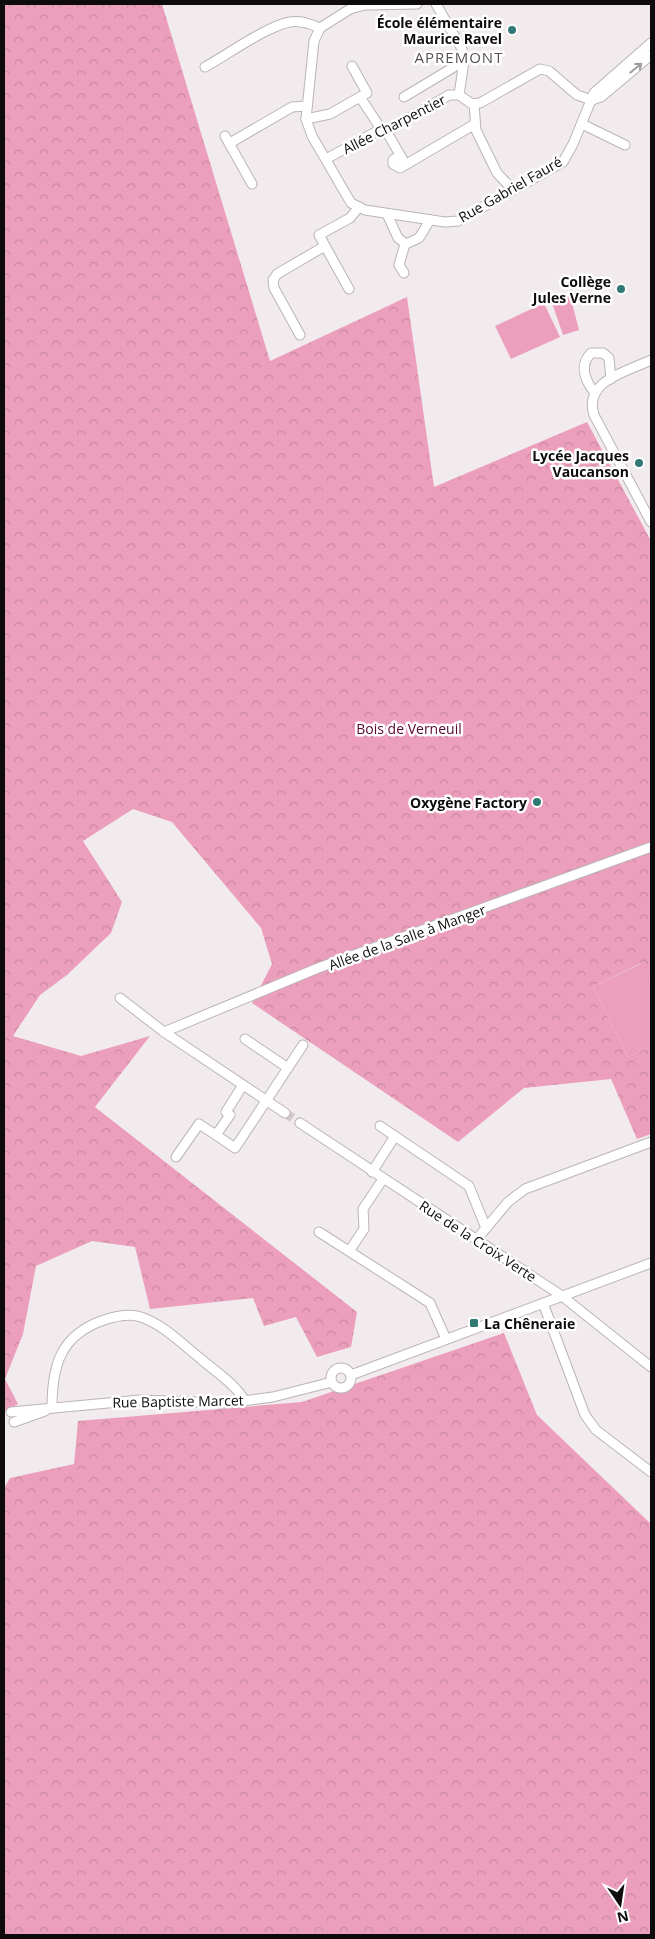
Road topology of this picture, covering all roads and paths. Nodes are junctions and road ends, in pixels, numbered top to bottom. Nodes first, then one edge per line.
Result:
1 (418, 4) edge
2 (436, 4) edge
3 (320, 28) junction
4 (651, 44) edge
5 (651, 55) edge
6 (464, 62) junction
7 (352, 66) dead end
8 (205, 67) dead end
9 (459, 95) junction
10 (404, 96) dead end
11 (360, 97) junction
12 (592, 100) junction
13 (474, 104) junction
14 (307, 106) junction
15 (306, 119) junction
16 (475, 124) junction
17 (582, 124) junction
18 (383, 129) junction
19 (624, 144) dead end
20 (326, 159) junction
21 (252, 184) dead end
22 (512, 190) junction
23 (359, 207) junction
24 (387, 214) junction
25 (430, 220) junction
26 (404, 244) junction
27 (325, 246) junction
28 (404, 273) dead end
29 (349, 289) dead end
30 (300, 335) dead end
31 (651, 360) edge
32 (611, 379) junction
33 (594, 392) junction
34 (651, 522) edge
35 (651, 848) edge
36 (120, 998) dead end
37 (164, 1032) junction
38 (244, 1039) dead end
39 (303, 1045) dead end
40 (288, 1068) junction
41 (243, 1085) junction
42 (267, 1101) junction
43 (285, 1113) tunnel mouth
44 (300, 1123) tunnel mouth
45 (380, 1126) dead end
46 (216, 1135) junction
47 (395, 1136) junction
48 (651, 1142) edge
49 (176, 1157) dead end
50 (372, 1172) junction
51 (382, 1179) junction
52 (486, 1228) junction
53 (319, 1232) dead end
54 (476, 1240) junction
55 (350, 1250) junction
56 (651, 1263) edge
57 (562, 1296) junction
58 (543, 1303) junction
59 (446, 1339) junction
60 (651, 1367) edge
61 (351, 1375) junction
62 (332, 1382) junction
63 (245, 1401) junction
64 (52, 1408) junction
65 (11, 1412) dead end
66 (14, 1422) dead end
67 (651, 1472) edge

1 - 3 street
2 - 6 street
3 - 8 street
3 - 14 street
4 - 12 street, Rue Gabriel Fauré
12 -> 5 street
6 - 9 street
6 - 10 street
7 - 11 street
9 - 13 street, Allée Charpentier
9 - 18 street, Allée Charpentier
11 - 15 street
11 - 18 street
12 - 13 street
12 - 17 street, Rue Gabriel Fauré
13 - 16 street
14 - 15 street
14 - 21 street
15 - 20 street
16 - 18 street
16 - 22 street
17 - 19 street
17 - 22 street, Rue Gabriel Fauré
18 - 20 street, Allée Charpentier
20 - 23 street
22 - 25 street, Rue Gabriel Fauré
23 - 24 street, Rue Gabriel Fauré
23 - 27 street
24 - 25 street, Rue Gabriel Fauré
24 - 26 street
25 - 26 street
26 - 28 street
27 - 29 street
27 - 30 street
31 - 32 street
32 - 33 street
32 - 33 street
33 - 34 street
35 - 37 street, Allée de la Salle à Manger
36 - 37 street
37 - 41 street
38 - 40 street
39 - 40 street
40 - 42 street
41 - 42 street
41 - 46 street
42 - 43 street
42 - 46 street
44 - 50 street, Rue de la Croix Verte
45 - 47 street
46 - 49 street
47 - 50 street
47 - 52 street
48 - 52 street
50 - 51 street, Rue de la Croix Verte
51 - 54 street, Rue de la Croix Verte
51 - 55 street
52 - 54 street
53 - 55 street
54 - 57 street, Rue de la Croix Verte
55 - 59 street
56 - 57 street, Rue Baptiste Marcet
57 - 58 street, Rue Baptiste Marcet
57 - 60 street, Rue de la Croix Verte
58 - 59 street, Rue Baptiste Marcet
58 - 67 street
59 - 61 street, Rue Baptiste Marcet
61 - 62 street, Rue Baptiste Marcet
61 - 62 street, Rue Baptiste Marcet
62 - 63 street, Rue Baptiste Marcet
63 - 64 street, Rue Baptiste Marcet
63 - 64 street
64 - 65 street, Rue Baptiste Marcet
64 - 66 street, Rue Baptiste Marcet

